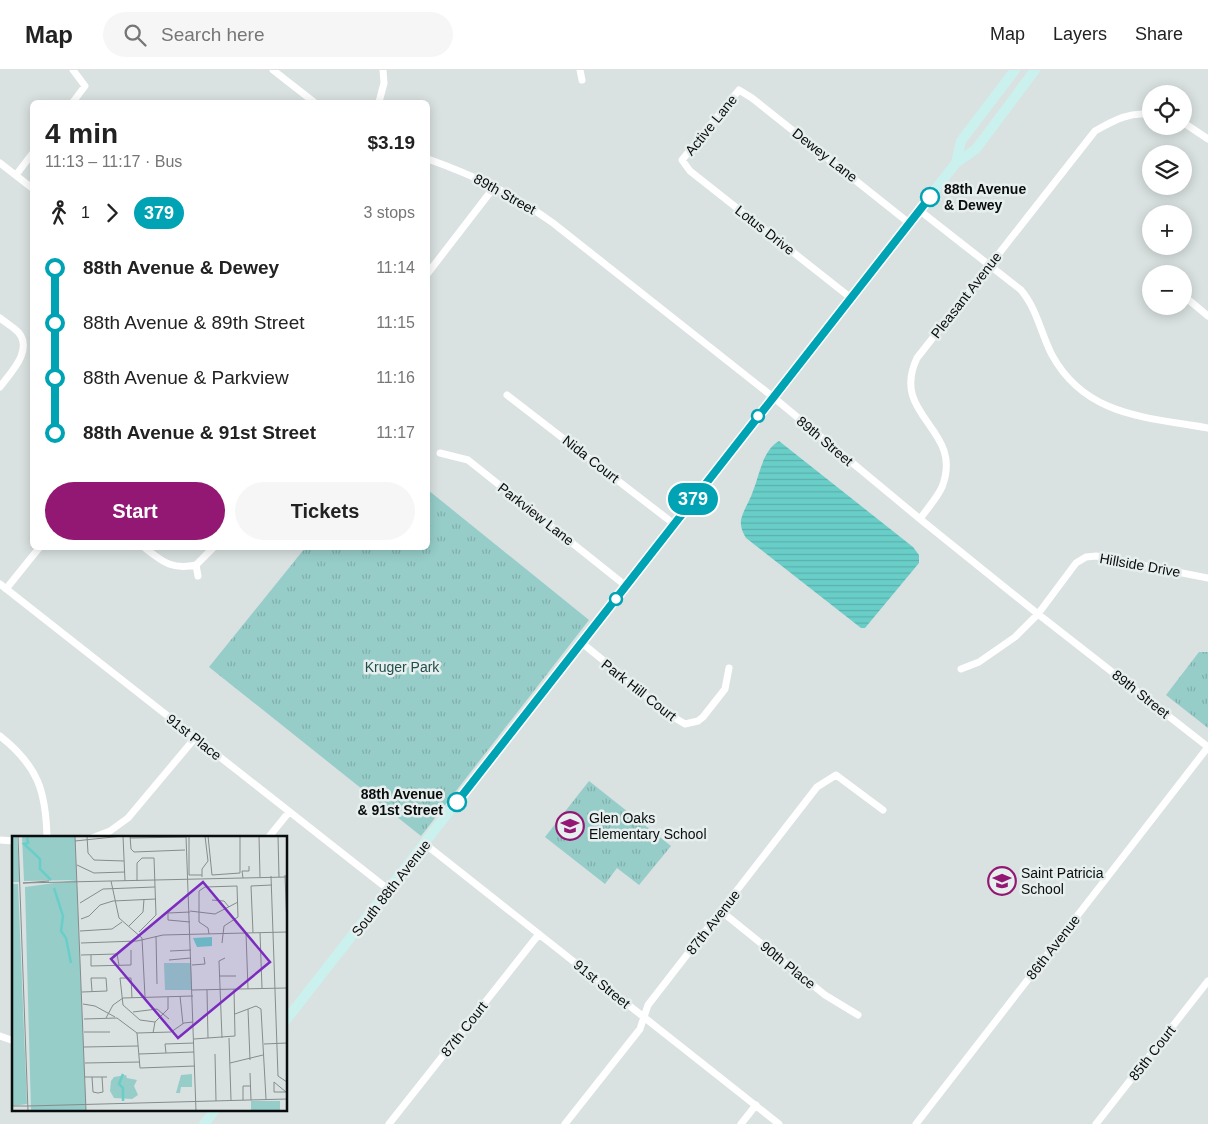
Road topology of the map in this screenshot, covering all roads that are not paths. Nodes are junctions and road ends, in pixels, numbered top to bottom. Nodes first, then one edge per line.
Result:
1 (73, 70) edge
2 (273, 70) edge
3 (383, 70) edge
4 (580, 70) edge
5 (1015, 70) edge
6 (1035, 70) edge
7 (582, 80) dead end
8 (739, 90) joint
9 (74, 100) edge
10 (311, 100) edge
11 (380, 100) edge
12 (1142, 113) edge
13 (1192, 128) edge
14 (1208, 139) edge
15 (30, 157) edge
16 (430, 160) edge
17 (682, 160) joint
18 (0, 163) edge
19 (956, 163) junction
20 (16, 175) junction
21 (30, 186) edge
22 (495, 186) junction
23 (920, 210) junction
24 (909, 223) junction
25 (990, 264) junction
26 (430, 269) edge
27 (851, 298) junction
28 (1192, 303) edge
29 (1208, 316) edge
30 (0, 318) edge
31 (0, 387) edge
32 (507, 395) dead end
33 (773, 397) junction
34 (1208, 428) edge
35 (440, 453) dead end
36 (920, 519) junction
37 (674, 524) junction
38 (37, 550) edge
39 (148, 550) edge
40 (211, 550) edge
41 (196, 565) junction
42 (198, 576) dead end
43 (1208, 578) edge
44 (0, 584) edge
45 (626, 586) junction
46 (6, 589) junction
47 (1038, 614) junction
48 (582, 643) junction
49 (729, 668) dead end
50 (961, 669) dead end
51 (0, 736) edge
52 (195, 738) junction
53 (1208, 747) edge
54 (882, 810) dead end
55 (289, 812) junction
56 (47, 836) edge
57 (97, 836) edge
58 (270, 836) edge
59 (425, 844) junction
60 (389, 890) junction
61 (721, 911) junction
62 (539, 934) junction
63 (1208, 981) edge
64 (858, 1015) dead end
65 (288, 1017) edge
66 (644, 1018) junction
67 (0, 1036) edge
68 (12, 1040) edge
69 (756, 1105) junction
70 (213, 1112) edge
71 (204, 1124) edge
72 (389, 1124) edge
73 (565, 1124) edge
74 (741, 1124) edge
75 (779, 1124) edge
76 (916, 1124) edge
77 (1096, 1124) edge

1 - 9 street
2 - 10 street
3 - 11 street
4 - 7 street
5 - 19 street, South 88th Avenue
6 - 19 street, South 88th Avenue
8 - 17 street, Active Lane
8 - 24 street, Dewey Lane
12 - 25 street, Pleasant Avenue
13 - 14 street
15 - 20 street
16 - 22 street, 89th Street
17 - 27 street, Lotus Drive
18 - 20 street
19 - 23 street, South 88th Avenue
20 - 21 street
22 - 26 street
22 - 33 street, 89th Street
23 - 24 street, South 88th Avenue
23 - 25 street
24 - 27 street, South 88th Avenue
25 - 34 street
25 - 36 street, Pleasant Avenue
27 - 33 street, South 88th Avenue
28 - 29 street
30 - 31 street
32 - 37 street, Nida Court
33 - 36 street, 89th Street
33 - 37 street, South 88th Avenue
35 - 45 street, Parkview Lane
36 - 47 street, 89th Street
37 - 45 street, South 88th Avenue
38 - 46 street
39 - 41 street
40 - 41 street
41 - 42 street
43 - 47 street, Hillside Drive
44 - 46 street, 91st Place
45 - 48 street, South 88th Avenue
46 - 52 street, 91st Place
47 - 50 street, Hillside Drive
47 - 53 street, 89th Street
48 - 49 street, Park Hill Court
48 - 59 street, South 88th Avenue
51 - 56 street
52 - 55 street, 91st Place
52 - 57 street
53 - 76 street, 86th Avenue
54 - 61 street, 87th Avenue
55 - 58 street
55 - 60 street, 91st Place
59 - 60 street, South 88th Avenue
59 - 62 street, 91st Street
60 - 65 street, South 88th Avenue
61 - 64 street, 90th Place
61 - 66 street, 87th Avenue
62 - 66 street, 91st Street
62 - 72 street, 87th Court
63 - 77 street, 85th Court
66 - 69 street, 91st Street
66 - 73 street, 87th Avenue
67 - 68 street
69 - 74 street
69 - 75 street, 91st Street
70 - 71 street

